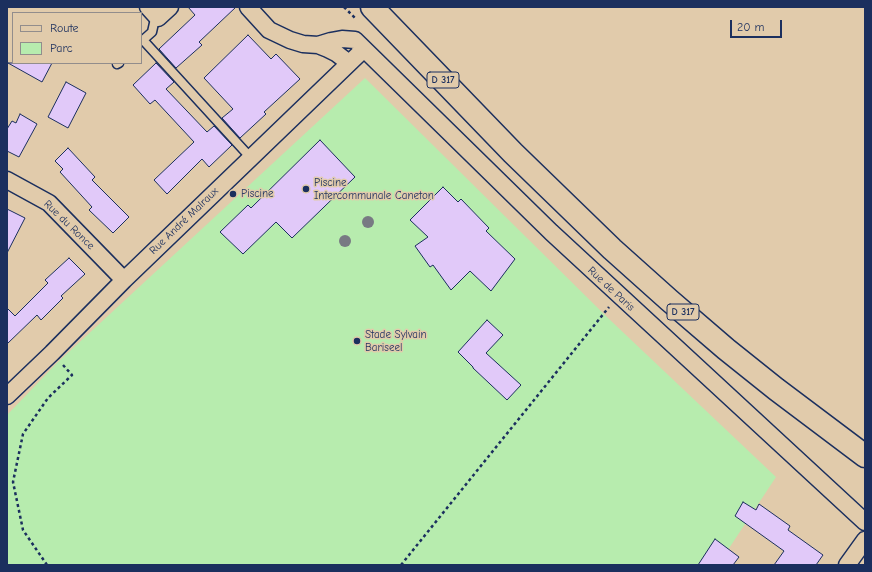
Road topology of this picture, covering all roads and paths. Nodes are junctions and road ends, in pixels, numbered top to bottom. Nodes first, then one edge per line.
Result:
1 (248, 7) edge
2 (372, 7) edge
3 (159, 10) edge
4 (142, 41) edge
5 (359, 44) junction
6 (318, 45) junction
7 (349, 63) junction
8 (250, 157) junction
9 (7, 180) edge
10 (124, 280) junction
11 (619, 296) junction
12 (52, 353) junction
13 (7, 396) edge
14 (865, 456) edge
15 (865, 522) edge
16 (865, 540) edge
17 (47, 565) edge
18 (401, 565) edge
19 (847, 565) edge

1 - 6 street
2 - 14 main road, D 317
3 - 4 lane
4 - 8 lane
5 - 6 street
5 - 7 street, Rue André Malraux
5 - 11 street, Rue de Paris
6 - 7 street
7 - 8 street, Rue André Malraux
8 - 10 street, Rue André Malraux
9 - 10 street, Rue du Ronce
10 - 12 street, Rue André Malraux
11 - 15 street, Rue de Paris
11 - 18 path
12 - 13 street, Rue André Malraux
12 - 17 path
16 - 19 street

